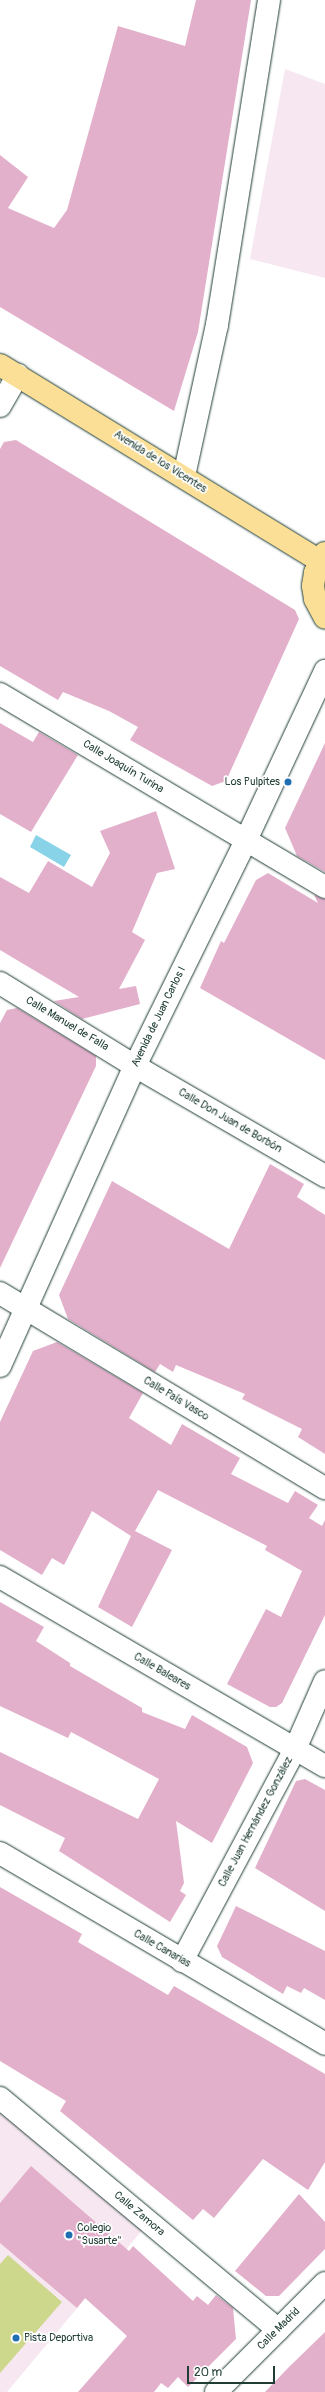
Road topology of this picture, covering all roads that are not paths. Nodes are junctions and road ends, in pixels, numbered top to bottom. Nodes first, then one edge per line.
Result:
1 (269, 0) edge
2 (9, 370) edge
3 (0, 406) edge
4 (184, 476) junction
5 (322, 557) edge
6 (325, 618) edge
7 (325, 671) edge
8 (0, 694) edge
9 (246, 840) junction
10 (325, 887) edge
11 (1, 987) edge
12 (134, 1066) junction
13 (325, 1176) edge
14 (0, 1293) edge
15 (27, 1309) junction
16 (0, 1366) edge
17 (325, 1488) edge
18 (0, 1577) edge
19 (325, 1681) edge
20 (295, 1749) junction
21 (325, 1766) edge
22 (0, 1854) edge
23 (182, 1961) junction
24 (325, 2044) edge
25 (0, 2098) edge
26 (325, 2282) edge
27 (278, 2330) junction
28 (216, 2392) edge

1 - 4 street
2 - 3 street
2 - 4 main road, Avenida de los Vicentes
4 - 5 main road, Avenida de los Vicentes
5 - 6 main road
7 - 9 street, Avenida de Juan Carlos I
8 - 9 street, Calle Joaquín Turina
9 - 10 street, Calle Joaquín Turina
9 - 12 street, Avenida de Juan Carlos I
11 - 12 street, Calle Manuel de Falla
12 - 13 street, Calle Don Juan de Borbón
12 - 15 street, Avenida de Juan Carlos I
14 - 15 street, Calle País Vasco
15 - 16 street, Avenida de Juan Carlos I
15 - 17 street, Calle País Vasco
18 - 20 street, Calle Baleares
19 - 20 street, Calle Juan Hernández González
20 - 21 street, Calle Baleares
20 - 23 street, Calle Juan Hernández González
22 - 23 street, Calle Canarias
23 - 24 street, Calle Canarias
25 - 27 street, Calle Zamora
26 - 27 street, Calle Madrid
27 - 28 street, Calle Madrid

